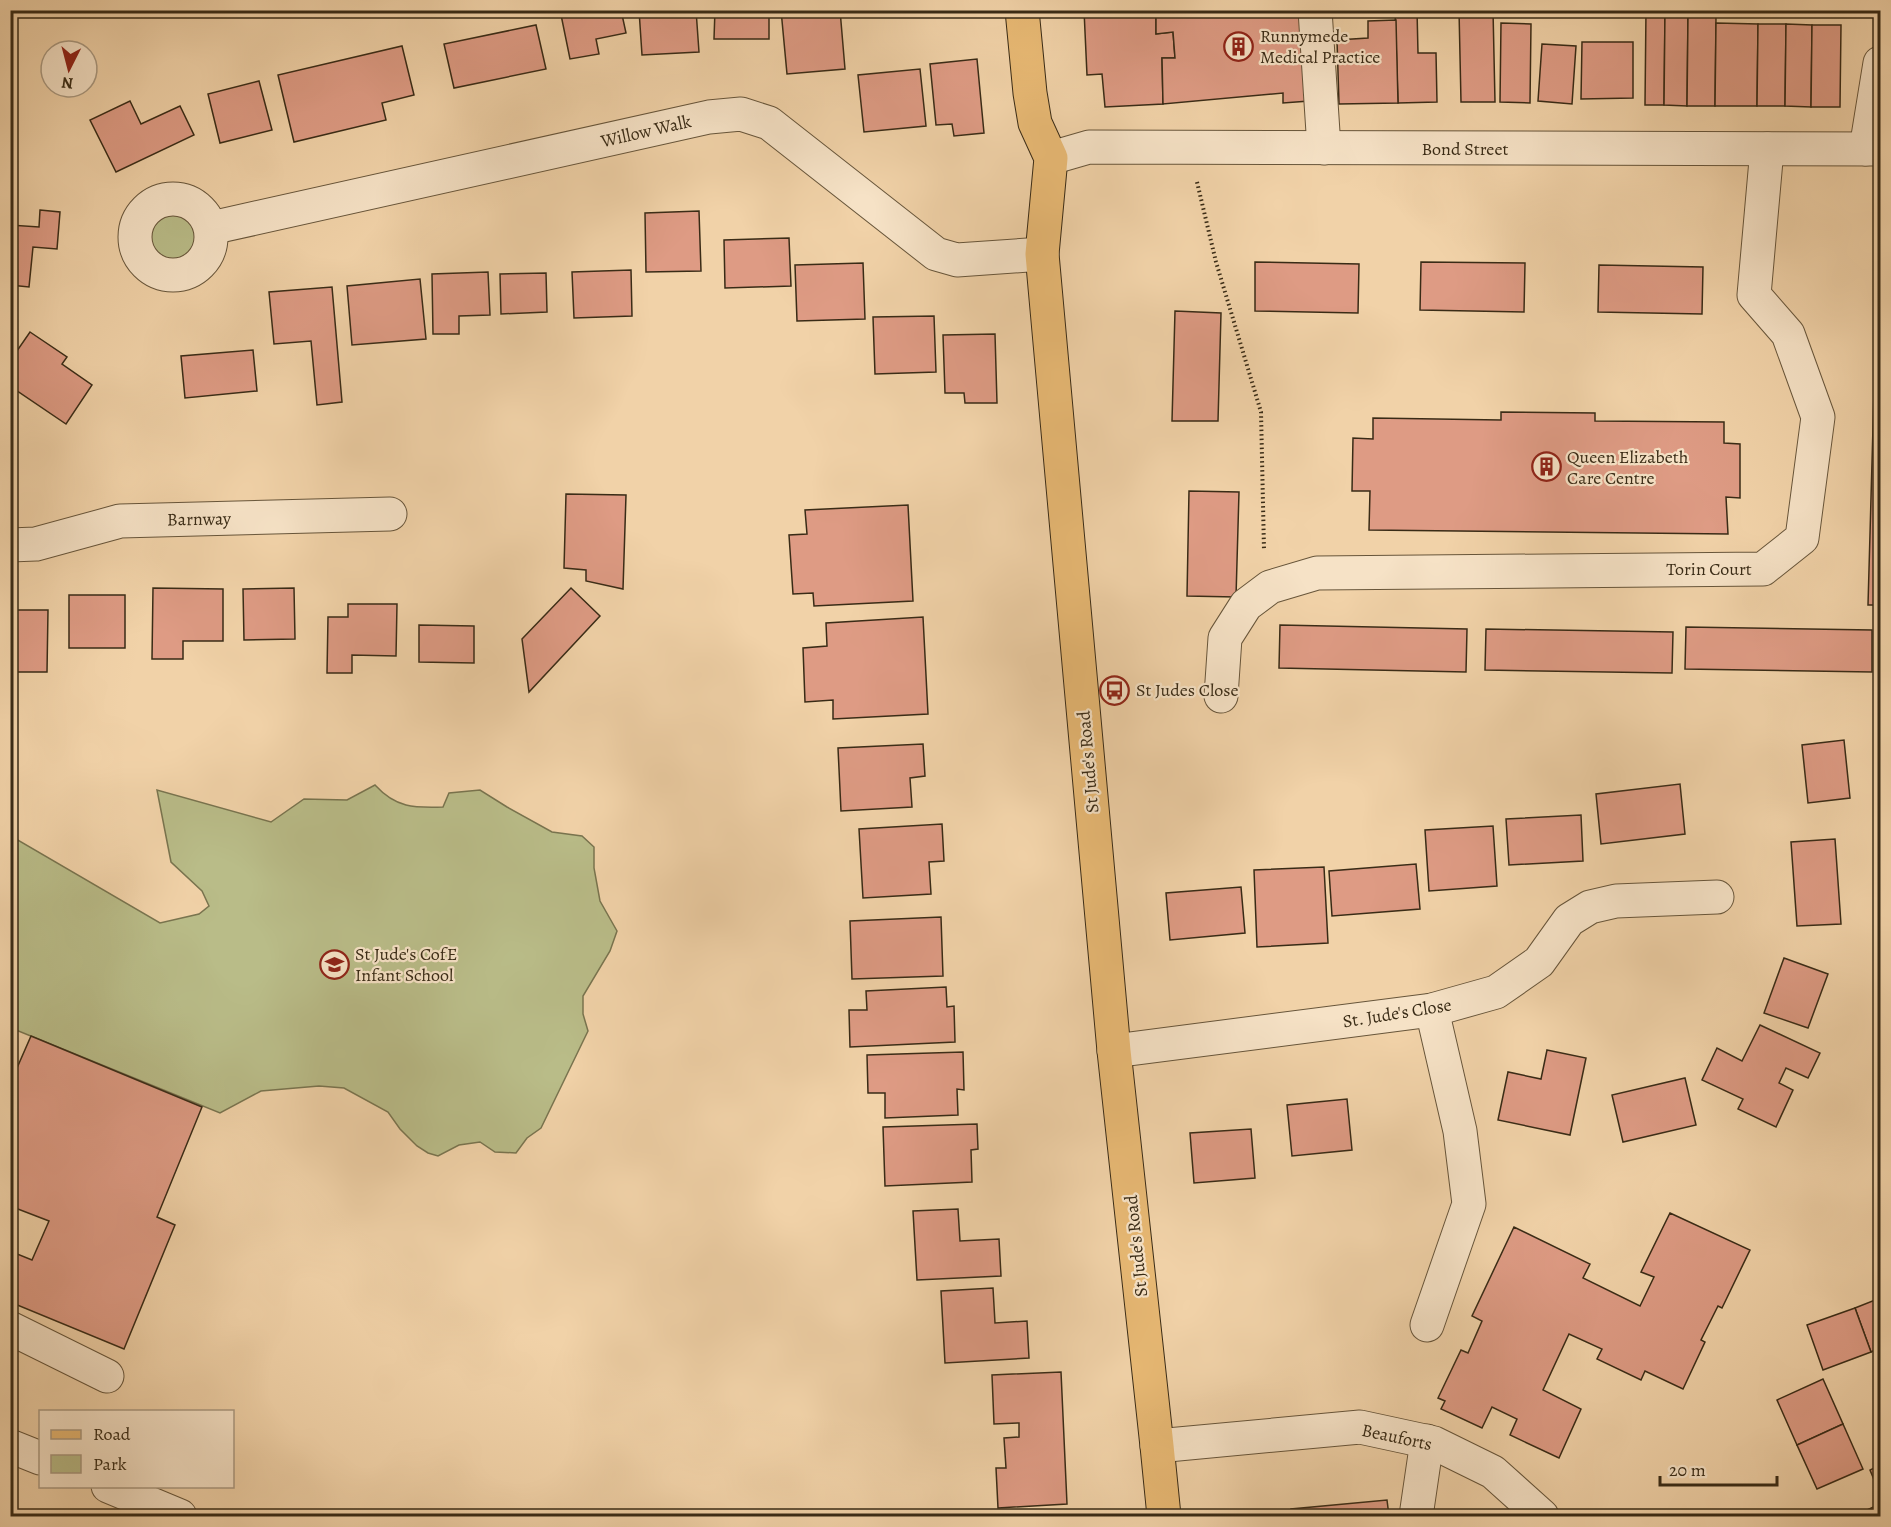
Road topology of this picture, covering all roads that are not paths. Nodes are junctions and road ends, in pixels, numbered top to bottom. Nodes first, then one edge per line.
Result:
1 (1022, 10) edge
2 (1315, 10) edge
3 (1881, 63) edge
4 (1324, 148) junction
5 (1767, 149) junction
6 (1873, 149) edge
7 (1050, 158) junction
8 (211, 228) dead end
9 (1042, 254) junction
10 (390, 514) dead end
11 (10, 545) edge
12 (1221, 696) dead end
13 (1717, 897) dead end
14 (1432, 1010) junction
15 (1114, 1051) junction
16 (1427, 1325) dead end
17 (10, 1328) edge
18 (107, 1376) dead end
19 (1427, 1441) junction
20 (10, 1446) edge
21 (1157, 1446) junction
22 (39, 1458) edge
23 (113, 1488) edge
24 (180, 1516) edge
25 (1164, 1516) edge
26 (1416, 1516) edge
27 (1542, 1516) edge

1 - 7 main road, St Jude's Road
2 - 4 street
3 - 6 street
4 - 5 street, Bond Street
4 - 7 street, Bond Street
5 - 6 street, Bond Street
5 - 12 street, Torin Court
7 - 9 main road, St Jude's Road
8 - 9 street, Willow Walk
9 - 15 main road, St Jude's Road
10 - 11 street, Barnway
13 - 14 street, St. Jude's Close
14 - 15 street, St. Jude's Close
14 - 16 street
15 - 21 main road, St Jude's Road
17 - 18 street
19 - 21 street, Beauforts
19 - 26 street
19 - 27 street, Beauforts
20 - 22 street
21 - 25 main road, St Jude's Road
23 - 24 street

